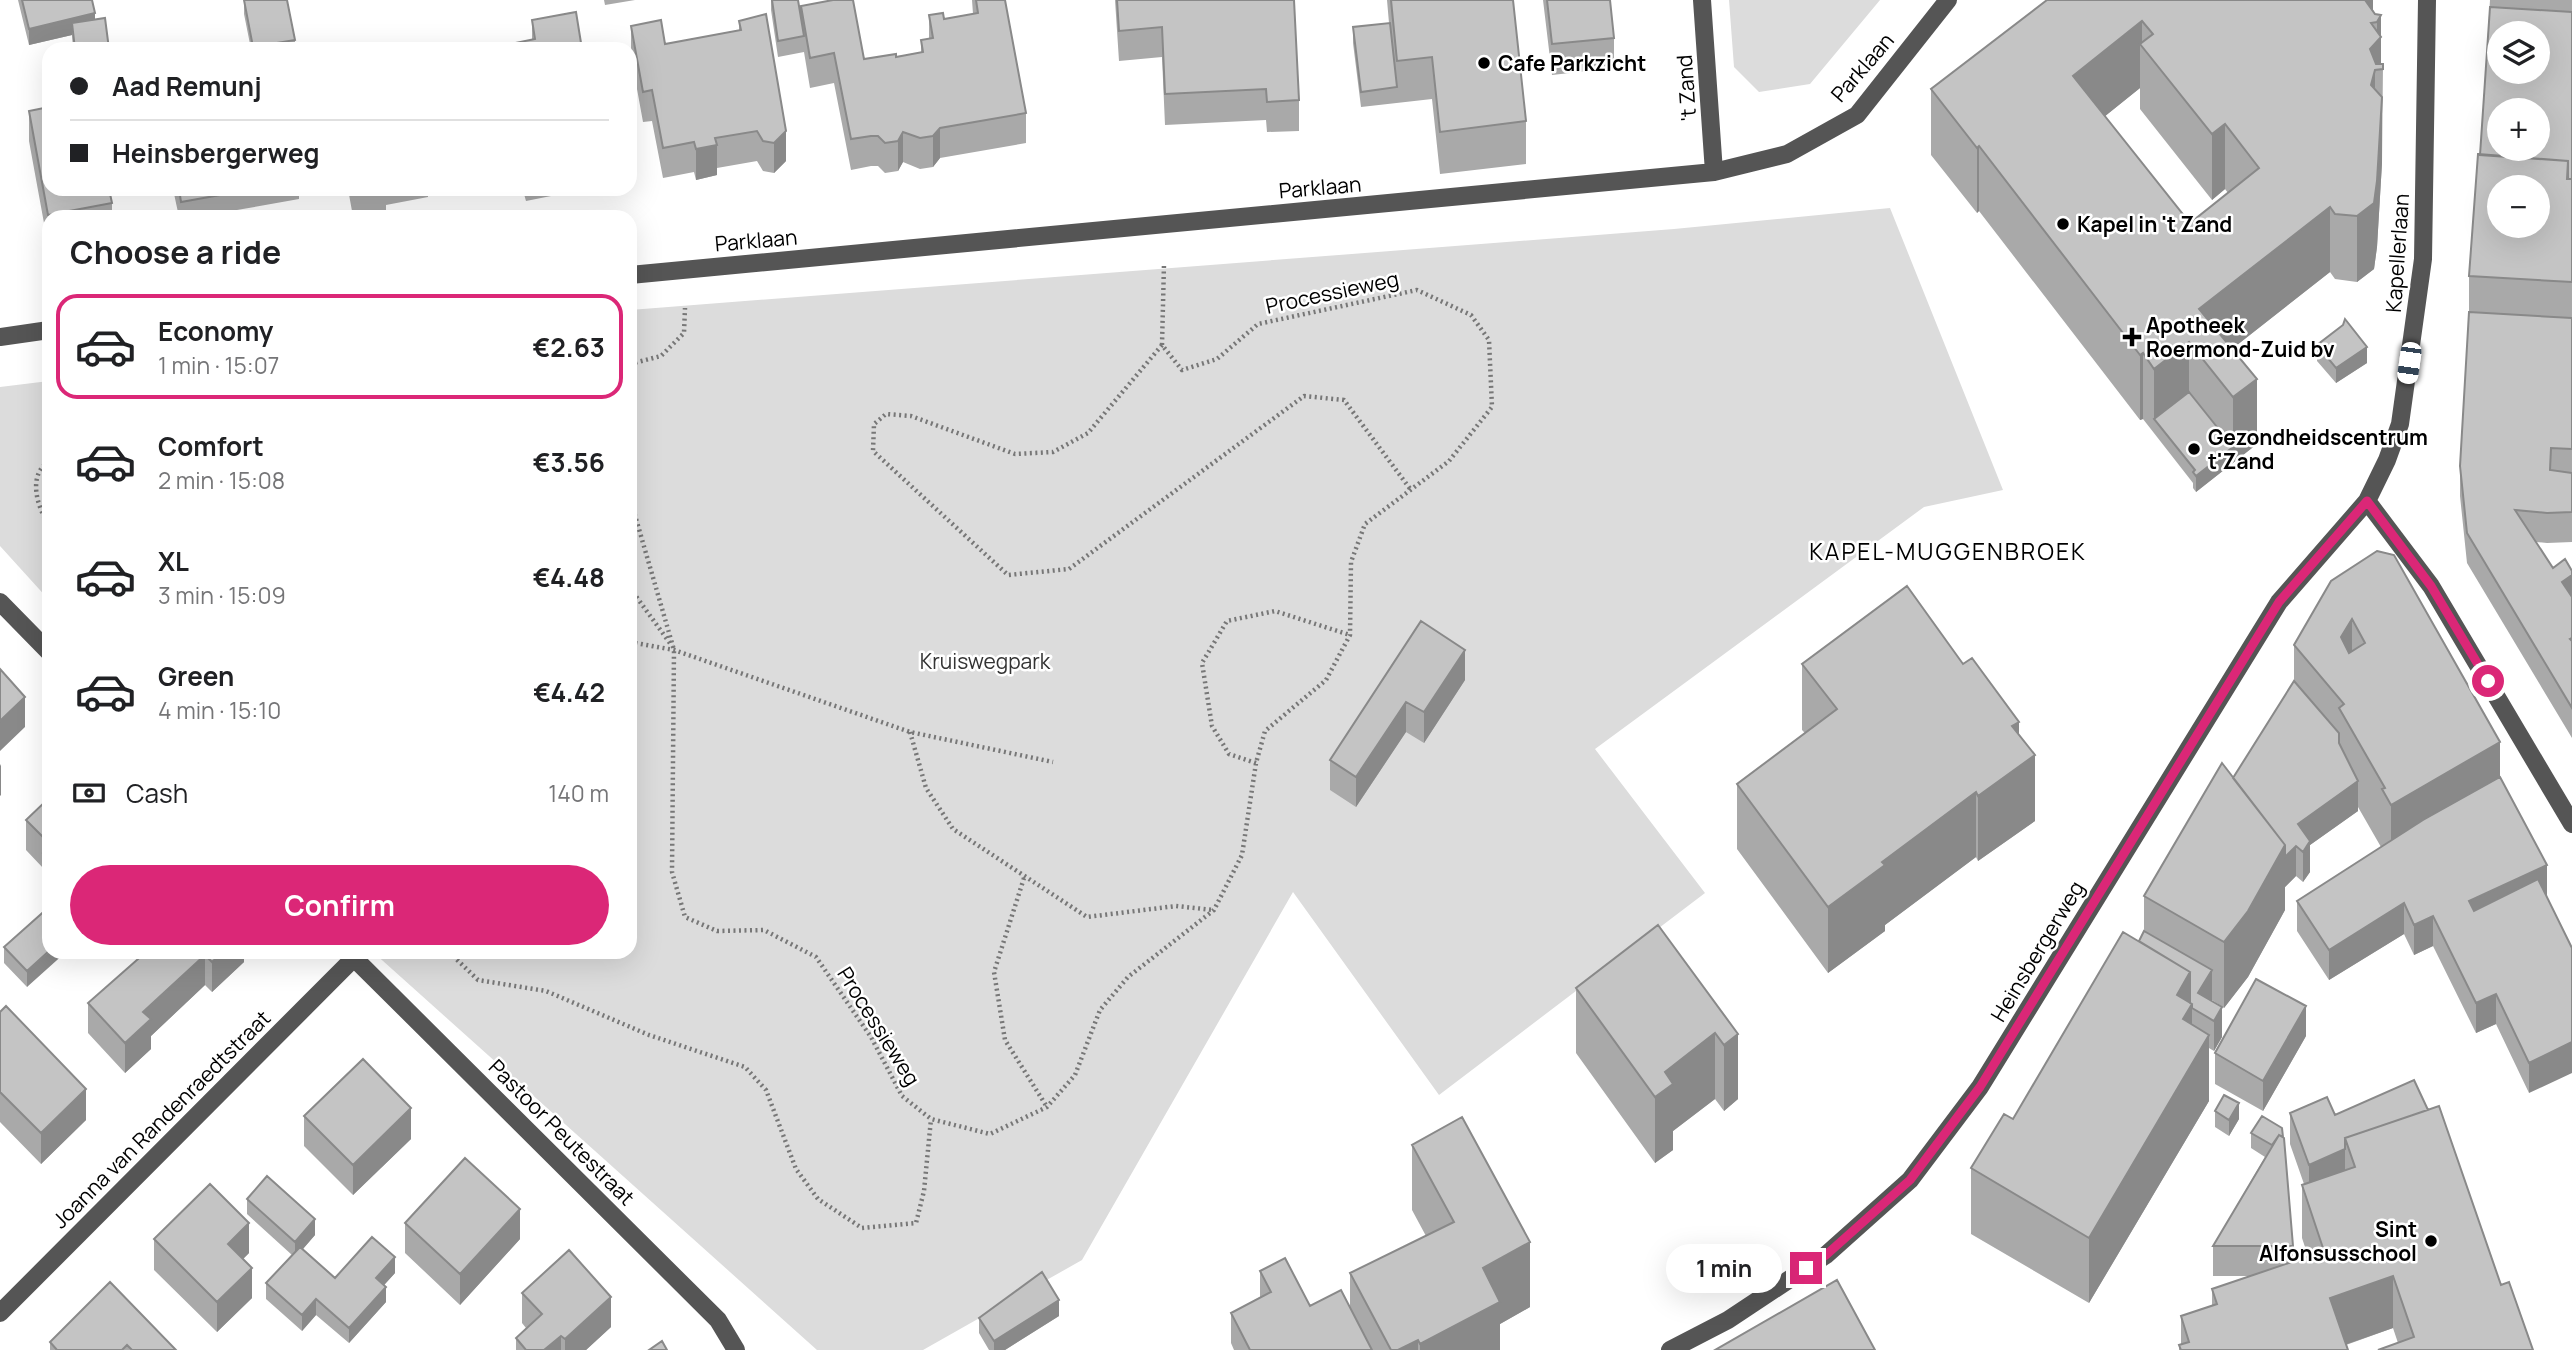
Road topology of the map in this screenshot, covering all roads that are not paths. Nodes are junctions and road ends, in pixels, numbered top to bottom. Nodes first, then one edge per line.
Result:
1 (1702, 0) edge
2 (1948, 0) edge
3 (2427, 0) edge
4 (1714, 172) junction
5 (637, 274) edge
6 (42, 331) edge
7 (0, 337) edge
8 (2367, 501) junction
9 (0, 602) edge
10 (42, 645) edge
11 (2572, 824) edge
12 (347, 959) edge
13 (355, 959) edge
14 (0, 1313) edge
15 (736, 1350) edge
16 (1670, 1350) edge

1 - 4 street, 't Zand
2 - 4 street, Parklaan
3 - 8 street, Kapellerlaan
4 - 5 street, Parklaan
6 - 7 street
8 - 11 street
8 - 16 street, Heinsbergerweg
9 - 10 street
12 - 14 street, Joanna van Randenraedtstraat
13 - 15 street, Pastoor Peutestraat

